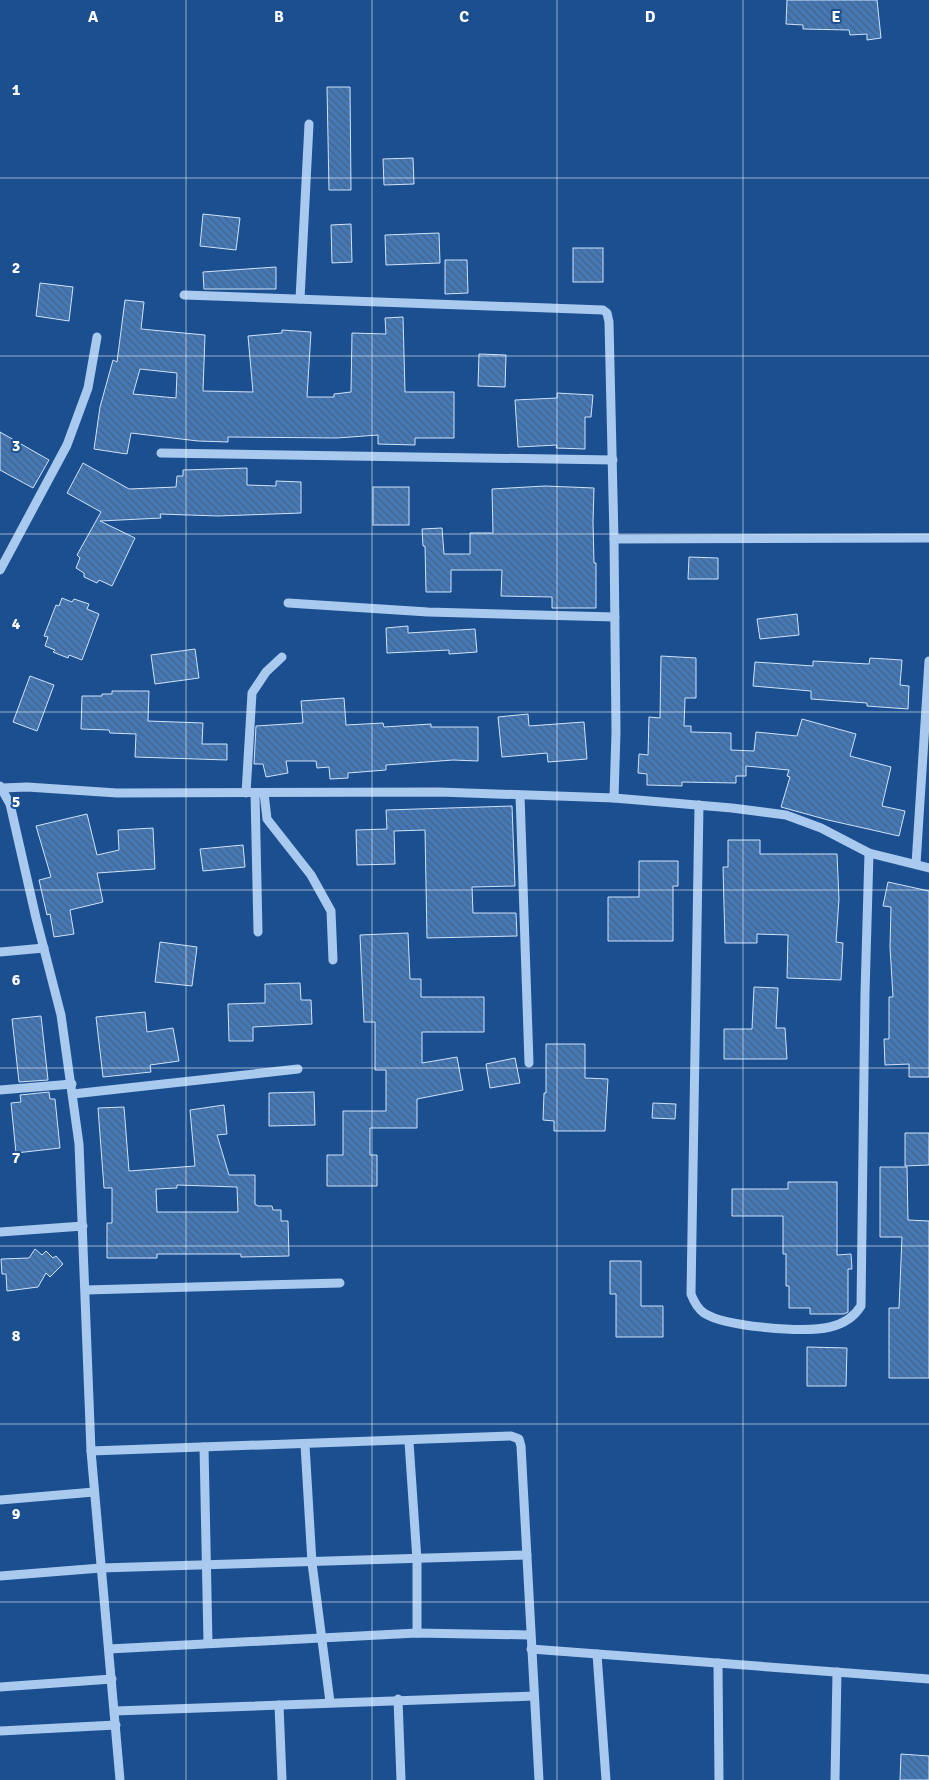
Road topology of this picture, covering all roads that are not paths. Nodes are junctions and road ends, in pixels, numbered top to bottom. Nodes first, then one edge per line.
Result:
1 (309, 124) dead end
2 (184, 295) dead end
3 (300, 299) junction
4 (97, 337) dead end
5 (161, 453) dead end
6 (613, 460) junction
7 (929, 538) edge
8 (614, 539) junction
9 (0, 570) edge
10 (288, 603) dead end
11 (615, 617) junction
12 (282, 657) dead end
13 (929, 661) edge
14 (1, 787) edge
15 (255, 793) junction
16 (929, 794) edge
17 (520, 795) junction
18 (614, 798) junction
19 (920, 801) junction
20 (699, 805) junction
21 (869, 853) junction
22 (916, 864) junction
23 (929, 868) edge
24 (258, 932) dead end
25 (44, 948) junction
26 (0, 952) edge
27 (333, 960) dead end
28 (529, 1063) dead end
29 (298, 1069) dead end
30 (72, 1084) junction
31 (0, 1090) edge
32 (74, 1094) junction
33 (83, 1226) junction
34 (0, 1232) edge
35 (340, 1283) dead end
36 (86, 1290) junction
37 (409, 1442) junction
38 (305, 1445) junction
39 (204, 1447) junction
40 (91, 1451) junction
41 (94, 1492) junction
42 (0, 1500) edge
43 (527, 1555) junction
44 (417, 1560) junction
45 (312, 1563) junction
46 (205, 1565) junction
47 (100, 1568) junction
48 (0, 1576) edge
49 (417, 1633) junction
50 (530, 1635) junction
51 (321, 1637) junction
52 (208, 1643) junction
53 (109, 1649) junction
54 (531, 1649) junction
55 (596, 1654) junction
56 (718, 1663) junction
57 (837, 1672) junction
58 (112, 1679) junction
59 (929, 1679) edge
60 (0, 1687) edge
61 (534, 1696) junction
62 (398, 1700) junction
63 (330, 1702) junction
64 (279, 1705) junction
65 (115, 1711) junction
66 (116, 1725) junction
67 (0, 1732) edge
68 (120, 1780) edge
69 (282, 1780) edge
70 (401, 1780) edge
71 (539, 1780) edge
72 (606, 1780) edge
73 (719, 1780) edge
74 (834, 1780) edge

1 - 3 street
2 - 3 street
3 - 6 street
4 - 9 street
5 - 6 street
6 - 8 street
7 - 8 street
8 - 11 street
10 - 11 street
11 - 18 street
12 - 15 street
13 - 19 street
14 - 15 street
14 - 25 street
15 - 17 street
15 - 24 street
15 - 27 street
16 - 19 street
17 - 18 street
17 - 28 street
18 - 20 street
19 - 22 street
20 - 21 street
20 - 21 street
21 - 22 street
22 - 23 street
25 - 26 street
25 - 30 street
29 - 32 street
30 - 31 street
30 - 32 street
32 - 33 street
33 - 34 street
33 - 36 street
35 - 36 street
36 - 40 street
37 - 38 street
37 - 43 street
37 - 44 street
38 - 39 street
38 - 45 street
39 - 40 street
39 - 46 street
40 - 41 street
41 - 42 street
41 - 47 street
43 - 44 street
43 - 50 street
44 - 45 street
44 - 49 street
45 - 46 street
45 - 51 street
46 - 47 street
46 - 52 street
47 - 48 street
47 - 53 street
49 - 50 street
49 - 51 street
50 - 54 street
51 - 52 street
51 - 63 street
52 - 53 street
53 - 58 street
54 - 55 street
54 - 61 street
55 - 56 street
55 - 72 street
56 - 57 street
56 - 73 street
57 - 59 street
57 - 74 street
58 - 60 street
58 - 65 street
61 - 62 street
61 - 71 street
62 - 63 street
62 - 70 street
63 - 64 street
64 - 65 street
64 - 69 street
65 - 66 street
66 - 67 street
66 - 68 street

